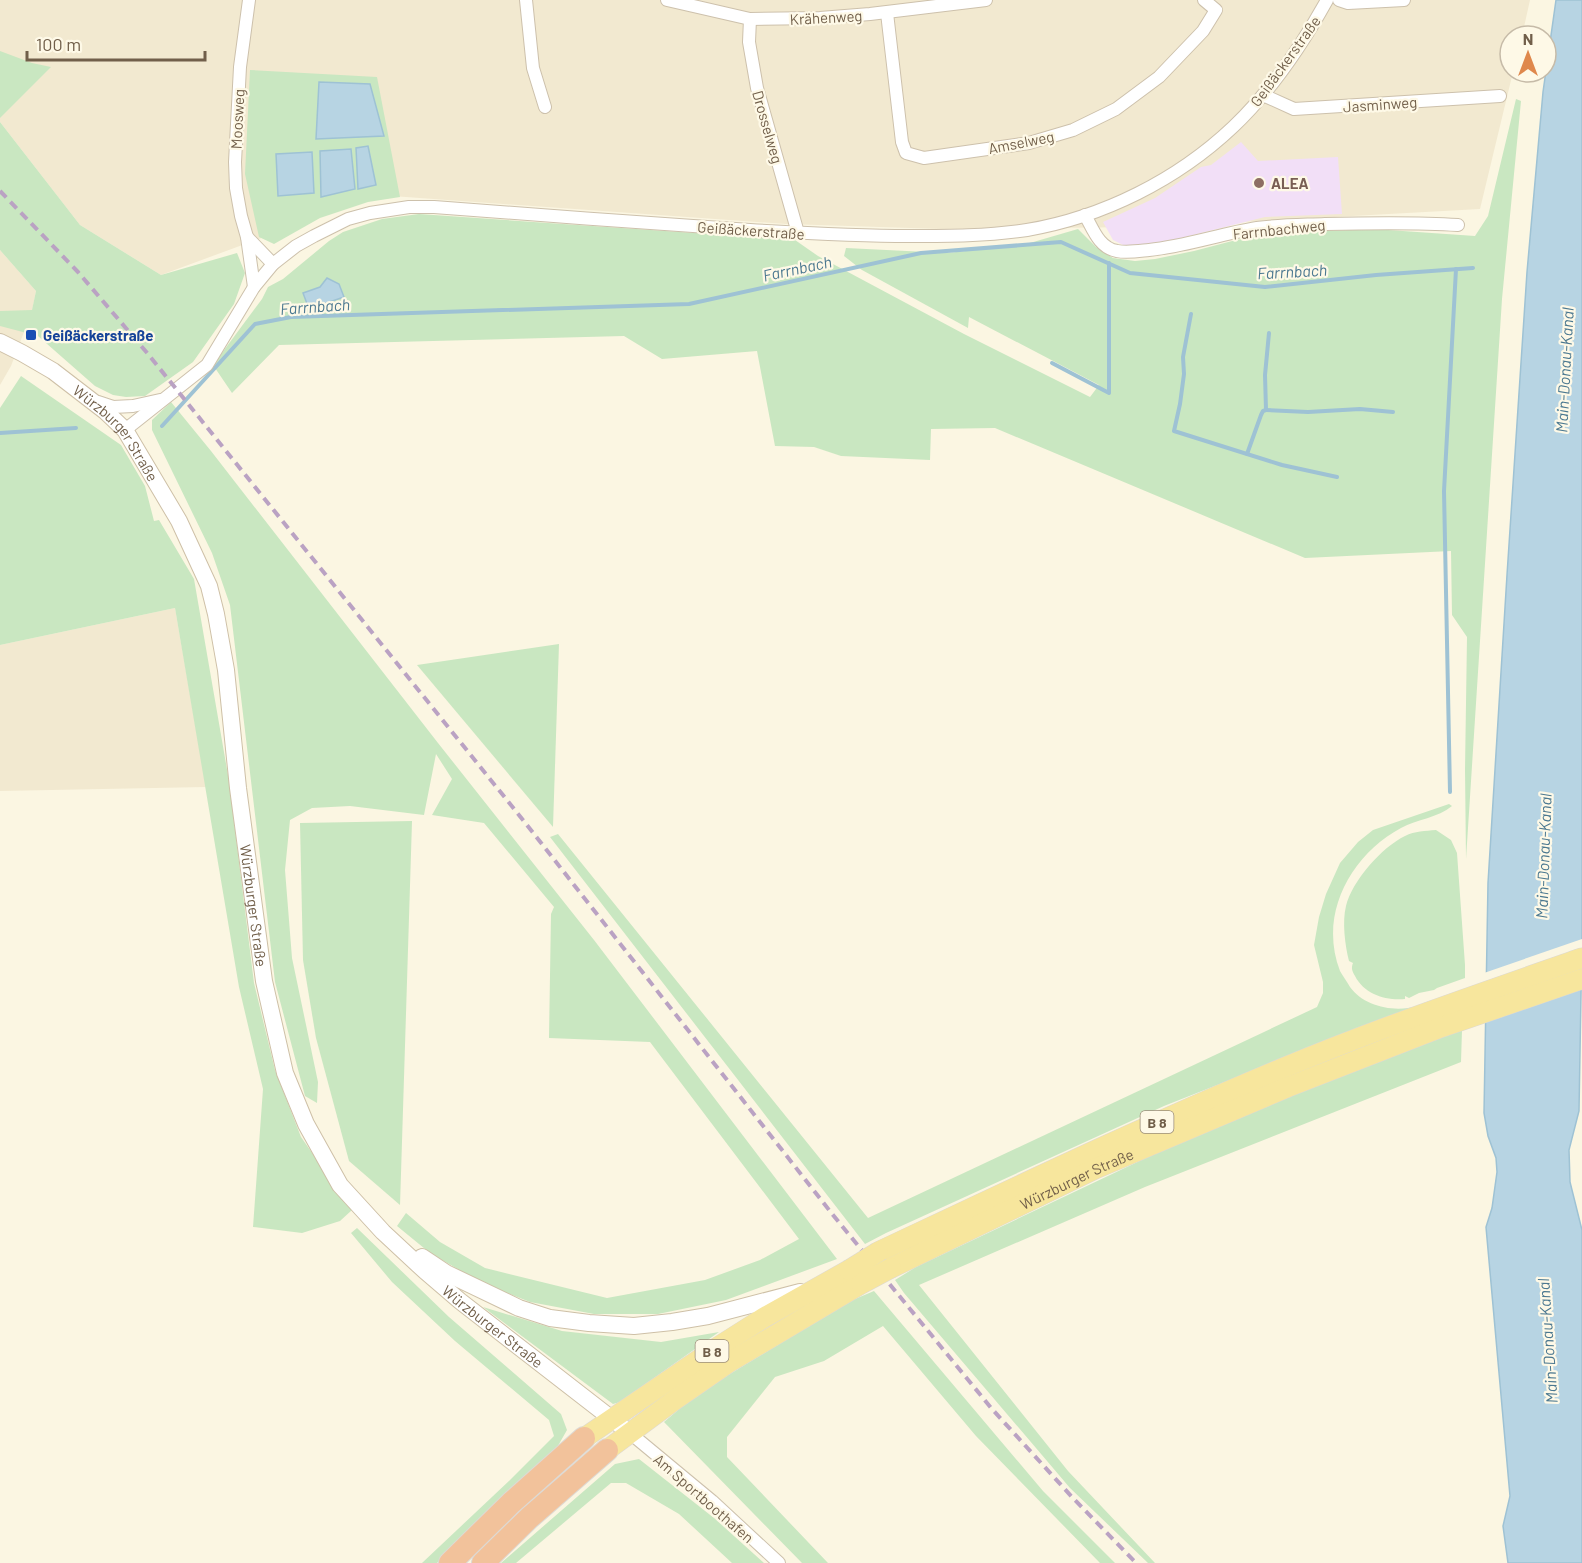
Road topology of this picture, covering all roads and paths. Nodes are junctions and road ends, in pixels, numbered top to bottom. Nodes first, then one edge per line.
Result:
1 (249, 0) edge
2 (526, 0) edge
3 (667, 0) edge
4 (986, 0) edge
5 (1204, 0) edge
6 (1327, 0) edge
7 (1339, 0) edge
8 (1404, 0) edge
9 (887, 13) junction
10 (750, 19) junction
11 (1263, 95) junction
12 (1500, 96) dead end
13 (544, 107) dead end
14 (1085, 215) junction
15 (1458, 225) dead end
16 (798, 233) junction
17 (247, 237) junction
18 (273, 264) junction
19 (254, 287) junction
20 (0, 342) edge
21 (164, 399) junction
22 (92, 401) junction
23 (125, 430) junction
24 (1582, 958) edge
25 (1582, 979) edge
26 (383, 1232) junction
27 (855, 1277) junction
28 (817, 1288) junction
29 (611, 1419) junction
30 (630, 1433) junction
31 (584, 1438) joint
32 (607, 1450) joint
33 (450, 1563) edge
34 (483, 1563) edge
35 (778, 1563) edge

1 - 17 street, Moosweg
2 - 13 street
3 - 10 street, Krähenweg
4 - 9 street, Krähenweg
5 - 9 street, Amselweg
6 - 11 street, Geißäckerstraße
7 - 8 street
9 - 10 street, Krähenweg
10 - 16 street, Drosselweg
11 - 12 street, Jasminweg
11 - 14 street, Geißäckerstraße
14 - 15 street, Farrnbachweg
14 - 16 street, Geißäckerstraße
16 - 18 street, Geißäckerstraße
17 - 18 street, Moosweg
17 - 19 street, Moosweg
18 - 19 street, Geißäckerstraße
19 - 21 street, Geißäckerstraße
20 - 22 street, Würzburger Straße
21 - 22 street, Geißäckerstraße
21 - 23 street, Geißäckerstraße
22 - 23 street, Würzburger Straße
23 - 26 street, Würzburger Straße
24 - 27 main road, Würzburger Straße / B 8, bridge
25 - 27 main road, Würzburger Straße / B 8, bridge
26 - 28 street
26 - 29 street, Würzburger Straße
27 - 28 main road, Würzburger Straße / B 8
27 - 30 main road, Würzburger Straße / B 8
28 - 29 main road, Würzburger Straße / B 8
29 - 30 street
29 - 31 main road, Würzburger Straße / B 8
30 - 32 main road, Würzburger Straße / B 8
30 - 35 street, Am Sportboothafen
31 - 33 highway, B 8
32 - 34 highway, B 8

